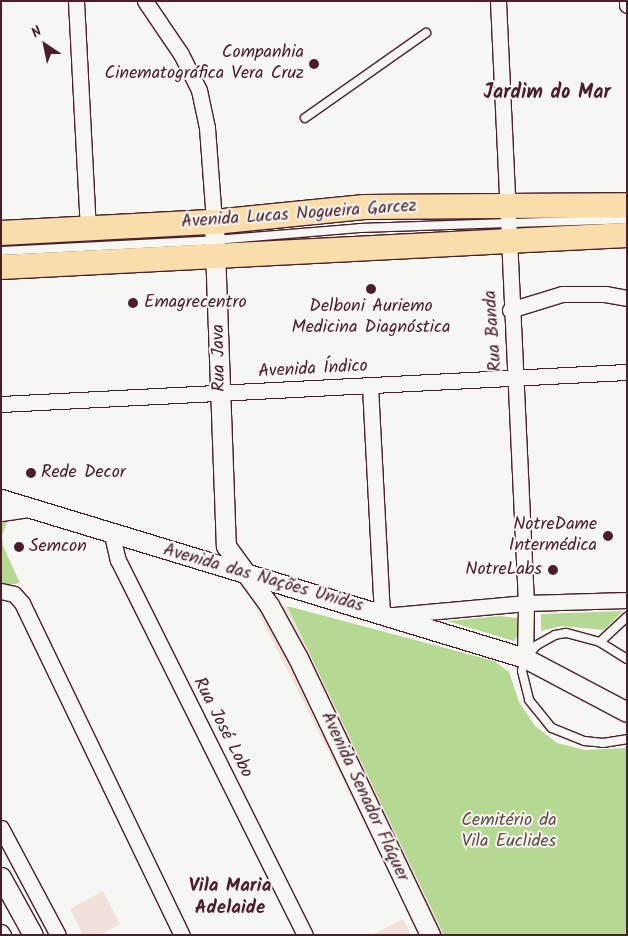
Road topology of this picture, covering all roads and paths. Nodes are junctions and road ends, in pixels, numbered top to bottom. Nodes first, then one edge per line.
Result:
1 (76, 1) edge
2 (144, 1) edge
3 (498, 1) edge
4 (627, 1) edge
5 (627, 5) edge
6 (426, 33) dead end
7 (305, 118) dead end
8 (282, 204) dead end
9 (627, 205) edge
10 (250, 219) junction
11 (627, 219) edge
12 (508, 223) junction
13 (88, 229) junction
14 (1, 233) edge
15 (627, 234) edge
16 (215, 240) junction
17 (1, 251) edge
18 (1, 267) edge
19 (627, 298) edge
20 (510, 310) junction
21 (627, 372) edge
22 (516, 378) junction
23 (370, 386) junction
24 (221, 394) junction
25 (1, 404) edge
26 (1, 499) edge
27 (32, 509) junction
28 (1, 513) edge
29 (112, 535) junction
30 (247, 574) junction
31 (1, 591) edge
32 (627, 600) edge
33 (526, 603) junction
34 (386, 615) junction
35 (627, 617) edge
36 (600, 642) junction
37 (298, 658) joint
38 (524, 658) junction
39 (627, 659) edge
40 (627, 712) edge
41 (627, 739) edge
42 (1, 828) edge
43 (1, 878) edge
44 (33, 935) edge
45 (58, 935) edge
46 (182, 935) edge
47 (305, 935) edge
48 (430, 935) edge

1 - 13 street
2 - 16 street, Rua Java
3 - 12 street, Rua Banda
4 - 5 street
6 - 7 lane
8 - 10 lane
9 - 12 main road, Avenida Lucas Nogueira Garcez
10 - 12 main road, Avenida Lucas Nogueira Garcez
10 - 16 main road, Avenida Lucas Nogueira Garcez
11 - 12 lane
12 - 15 main road, Avenida Lucas Nogueira Garcez
12 - 16 main road, Avenida Lucas Nogueira Garcez
12 - 20 street, Rua Banda
13 - 14 main road, Avenida Lucas Nogueira Garcez
13 - 16 main road, Avenida Lucas Nogueira Garcez
16 - 17 lane
16 - 18 main road, Avenida Lucas Nogueira Garcez
16 - 24 street, Rua Java
19 - 20 street
20 - 22 street, Rua Banda
21 - 22 street, Avenida Índico
22 - 23 street, Avenida Índico
22 - 33 street, Rua Banda
23 - 24 street, Avenida Índico
23 - 34 street
24 - 25 street, Avenida Índico
24 - 30 street, Rua Java
26 - 27 street, Avenida das Nações Unidas
27 - 28 street
27 - 29 street, Avenida das Nações Unidas
29 - 30 street, Avenida das Nações Unidas
29 - 47 street, Rua José Lobo
30 - 34 street, Avenida das Nações Unidas
30 - 37 street, Rua Java
31 - 46 street
32 - 33 street
33 - 34 street
33 - 38 street, Rua Banda
34 - 38 street, Avenida das Nações Unidas
35 - 36 lane
36 - 38 lane
36 - 39 lane
37 - 48 street, Avenida Senador Fláquer
38 - 40 street, Avenida das Nações Unidas
38 - 41 lane
42 - 45 street
43 - 44 street

